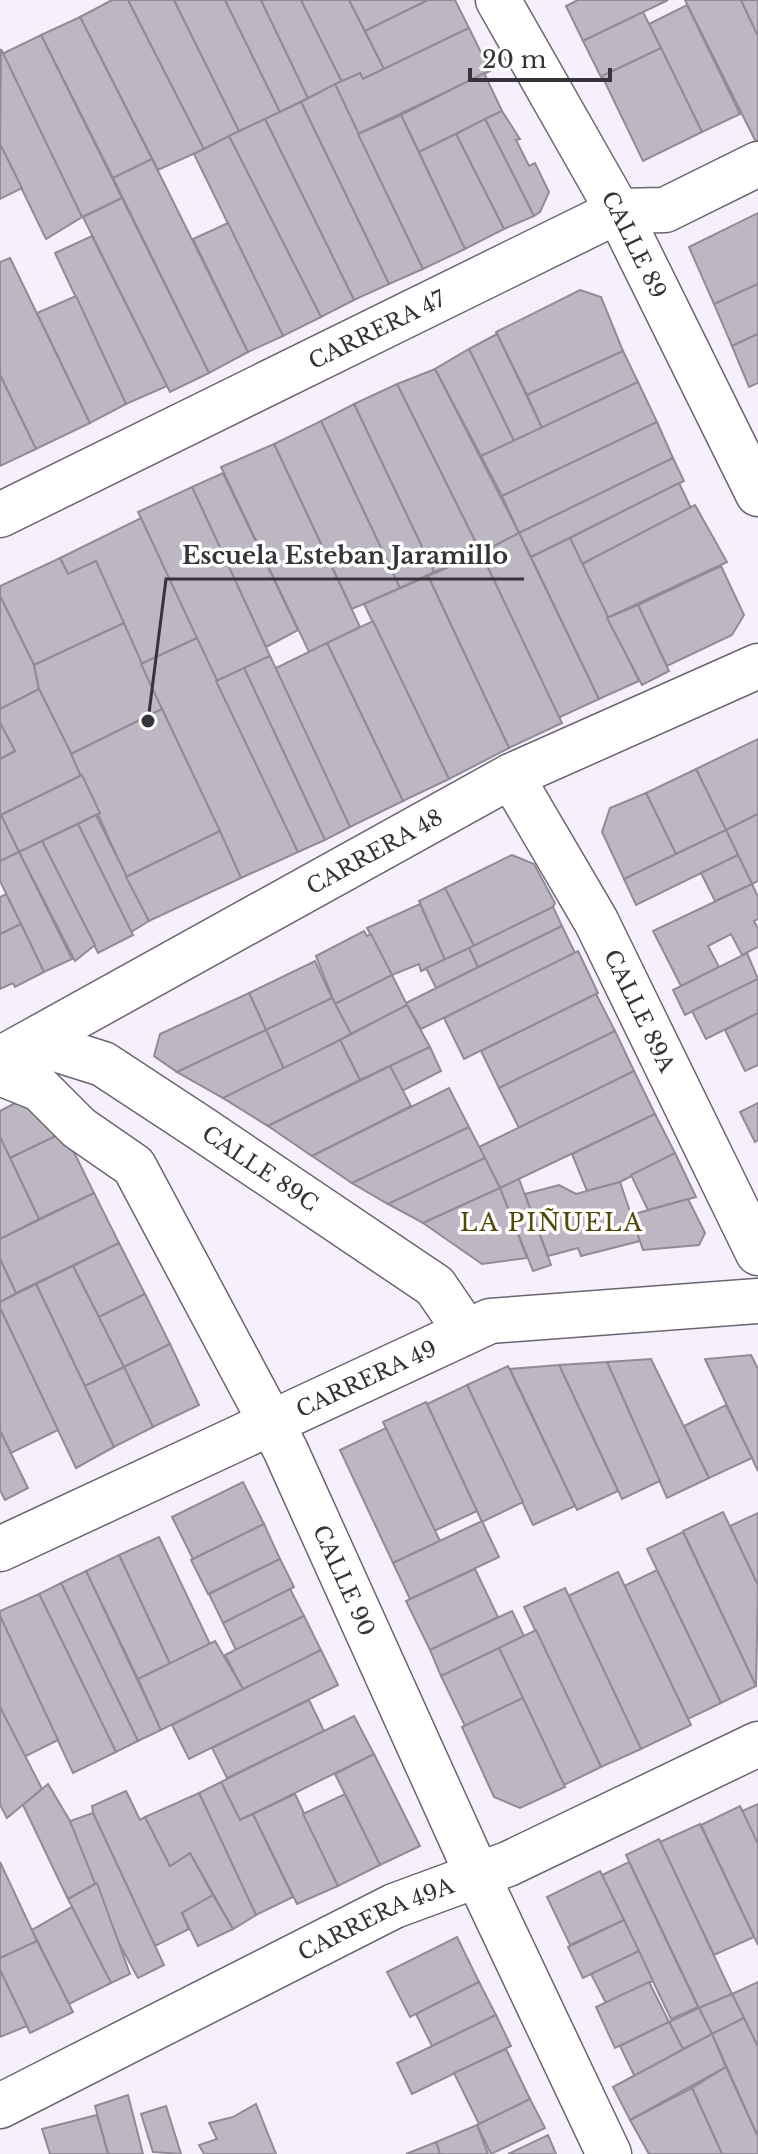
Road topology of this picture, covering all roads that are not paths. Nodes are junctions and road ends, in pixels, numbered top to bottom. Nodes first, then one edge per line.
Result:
1 (498, 0) edge
2 (758, 164) edge
3 (618, 211) junction
4 (758, 494) edge
5 (0, 515) edge
6 (758, 666) edge
7 (511, 776) junction
8 (16, 1051) edge
9 (0, 1073) edge
10 (758, 1253) edge
11 (758, 1301) edge
12 (465, 1330) junction
13 (270, 1422) junction
14 (0, 1549) edge
15 (758, 1744) edge
16 (478, 1876) junction
17 (0, 2106) edge
18 (609, 2154) edge

1 - 3 street, CALLE 89
2 - 3 street, CARRERA 47
3 - 4 street, CALLE 89
3 - 5 street, CARRERA 47
6 - 7 street, CARRERA 48
7 - 8 street, CARRERA 48
7 - 10 street, CALLE 89A
8 - 12 street, CALLE 89C
9 - 13 street, CALLE 90
11 - 12 street, CARRERA 49
12 - 13 street, CARRERA 49
13 - 14 street, CARRERA 49
13 - 16 street, CALLE 90
15 - 16 street, CARRERA 49A
16 - 17 street, CARRERA 49A
16 - 18 street, CALLE 90

